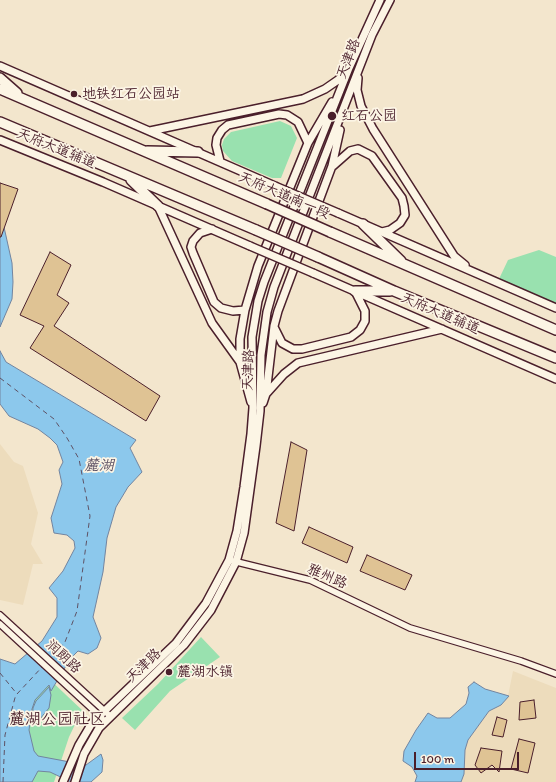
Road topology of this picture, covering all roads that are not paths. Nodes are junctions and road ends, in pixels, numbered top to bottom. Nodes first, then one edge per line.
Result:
1 (380, 0) edge
2 (390, 0) edge
3 (0, 66) edge
4 (349, 68) junction
5 (358, 71) junction
6 (0, 78) edge
7 (343, 84) junction
8 (0, 88) edge
9 (24, 99) junction
10 (343, 112) junction
11 (0, 122) edge
12 (0, 126) edge
13 (12, 127) junction
14 (150, 131) junction
15 (0, 140) edge
16 (308, 143) junction
17 (141, 150) junction
18 (198, 152) junction
19 (220, 161) junction
20 (332, 166) junction
21 (126, 175) junction
22 (158, 206) junction
23 (364, 224) junction
24 (212, 229) junction
25 (381, 232) junction
26 (405, 264) junction
27 (471, 271) junction
28 (355, 291) junction
29 (394, 291) junction
30 (556, 308) edge
31 (244, 310) junction
32 (274, 326) junction
33 (442, 329) junction
34 (556, 330) edge
35 (556, 358) edge
36 (240, 362) junction
37 (556, 379) edge
38 (266, 394) junction
39 (253, 408) junction
40 (260, 411) junction
41 (254, 436) junction
42 (232, 561) junction
43 (0, 615) edge
44 (0, 624) edge
45 (556, 674) edge
46 (80, 693) junction
47 (104, 715) junction
48 (63, 782) edge
49 (75, 782) edge

1 - 4 street, 天津路
2 - 5 street, 天津路
3 - 14 street
4 - 7 street, 天津路
4 - 14 street
5 - 10 street, 天津路
5 - 27 street
6 - 9 highway
7 - 16 street
7 - 39 street, 天津路
8 - 9 highway, 天府大道南一段
9 - 17 highway, 天府大道南一段
10 - 20 street
10 - 40 street, 天津路
11 - 13 highway
12 - 13 highway
13 - 21 highway
14 - 18 street
15 - 22 street, 天府大道辅道
16 - 19 street
16 - 31 street
17 - 18 highway
17 - 26 highway, 天府大道南一段, bridge
18 - 19 street
19 - 23 street, bridge
20 - 25 street
20 - 32 street
21 - 22 highway
21 - 29 highway, bridge
22 - 24 street, 天府大道辅道
22 - 36 street
23 - 25 street
23 - 26 highway
24 - 28 street, 天府大道辅道, bridge
24 - 31 street
25 - 27 street
26 - 34 highway, 天府大道南一段
27 - 30 street
28 - 29 highway
28 - 32 street
28 - 33 street, 天府大道辅道
29 - 35 highway
31 - 36 street
32 - 38 street
33 - 37 street, 天府大道辅道
33 - 38 street
36 - 39 street
38 - 40 street
39 - 41 street, 天津路
40 - 41 street, 天津路
41 - 42 street, 天津路
42 - 45 street, 雅州路
42 - 47 street, 天津路
43 - 46 street, 润朗路
44 - 46 street, 润朗路
46 - 47 street, 润朗路
47 - 48 street
47 - 49 street

